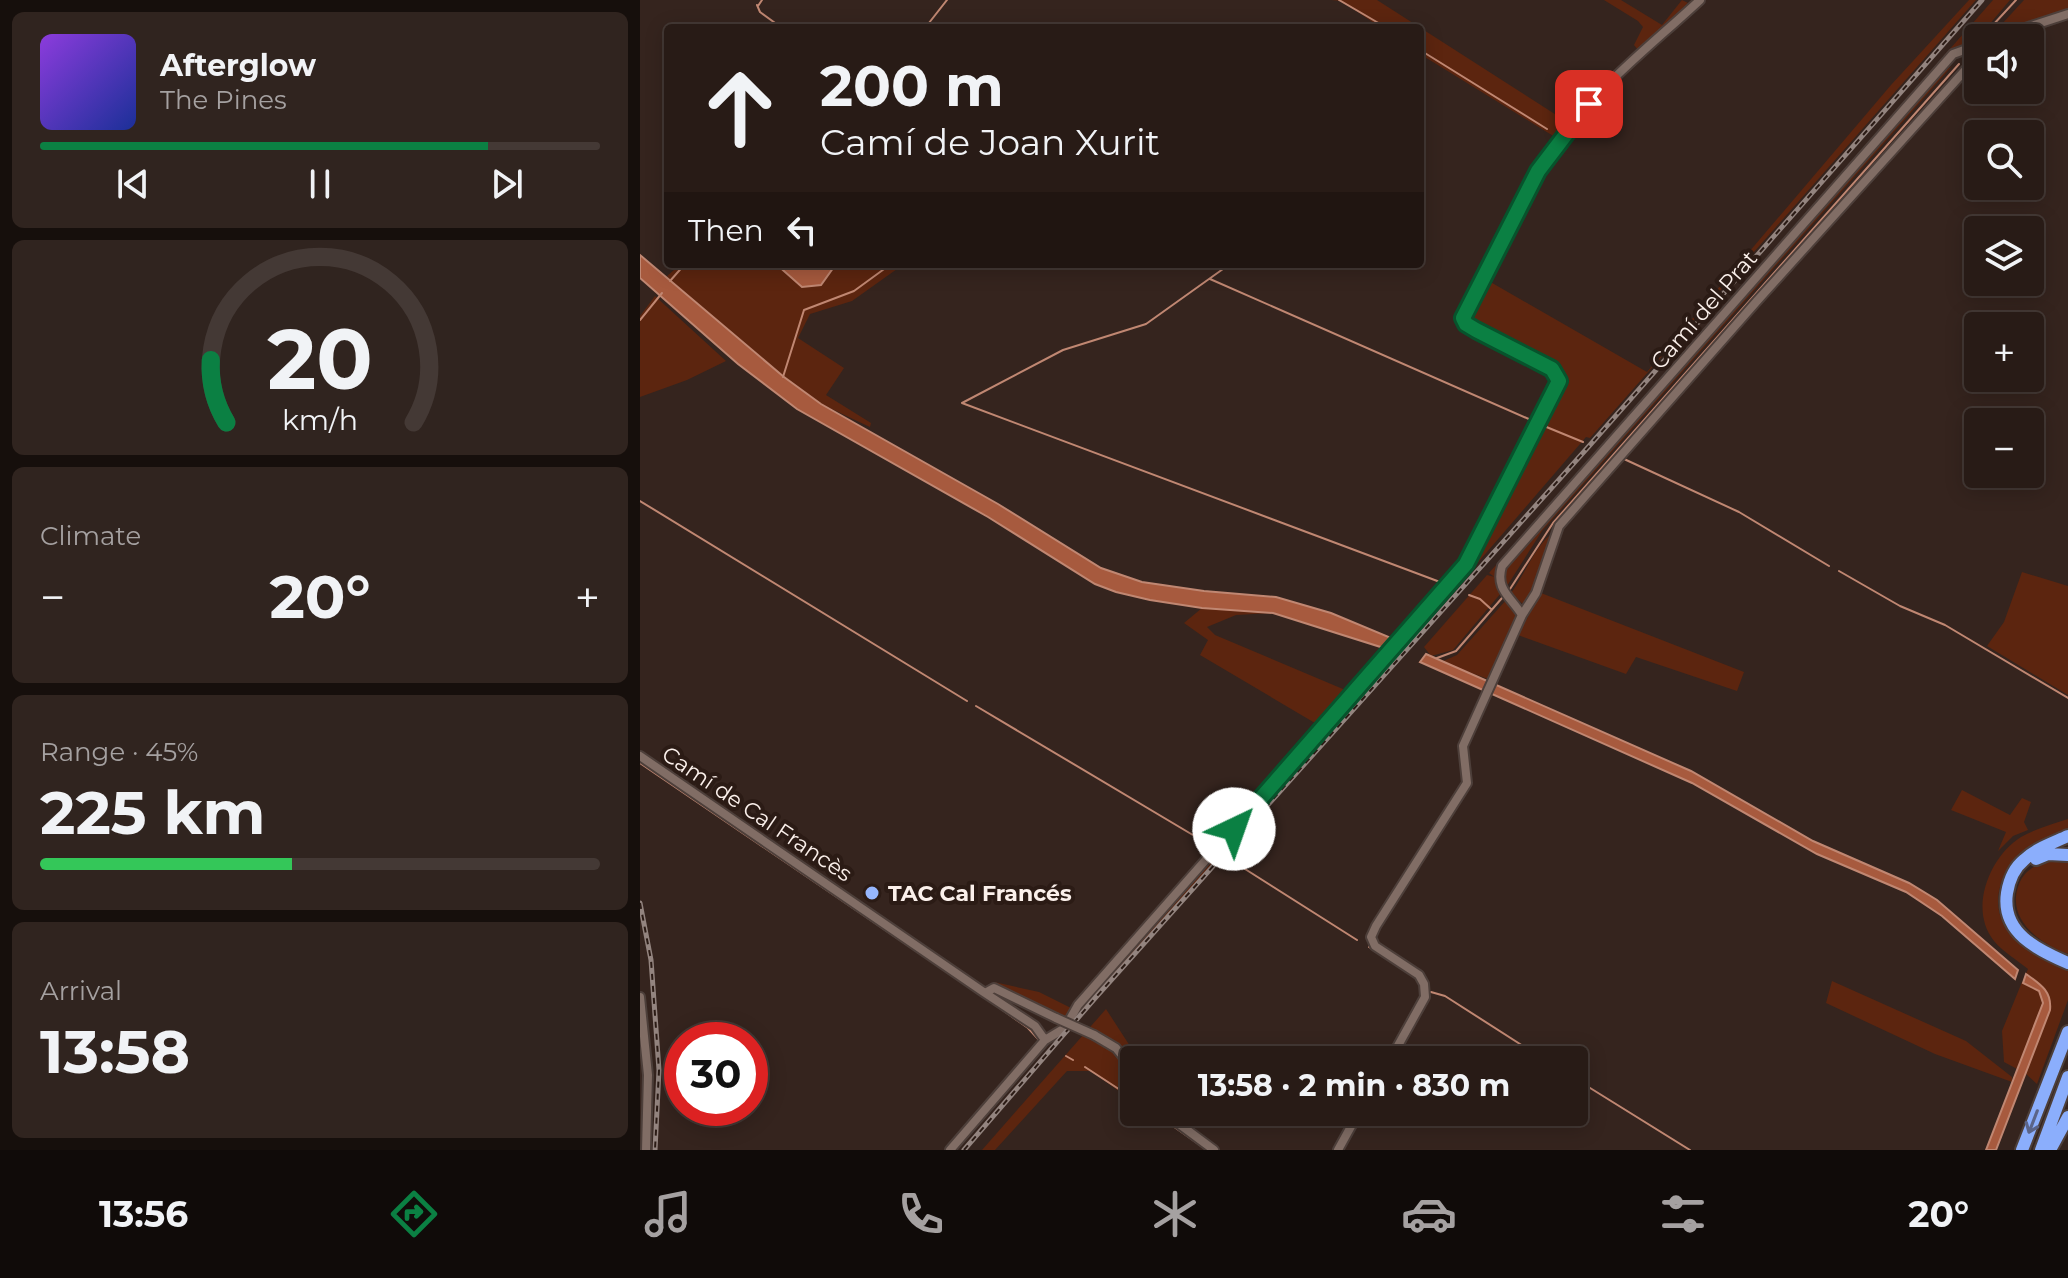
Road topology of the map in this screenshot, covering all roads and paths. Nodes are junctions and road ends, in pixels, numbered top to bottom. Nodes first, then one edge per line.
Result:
1 (1700, 0) edge
2 (2068, 14) edge
3 (2038, 24) edge
4 (1964, 50) edge
5 (1964, 72) edge
6 (1522, 615) junction
7 (640, 756) edge
8 (2068, 836) edge
9 (2068, 855) edge
10 (2010, 881) junction
11 (2068, 963) edge
12 (985, 993) junction
13 (640, 997) edge
14 (2068, 1032) edge
15 (1045, 1040) junction
16 (1398, 1046) edge
17 (1120, 1053) edge
18 (2068, 1077) edge
19 (2068, 1117) edge
20 (1182, 1126) edge
21 (1351, 1126) edge
22 (646, 1150) edge
23 (950, 1150) edge
24 (1214, 1150) edge
25 (1338, 1150) edge
26 (2022, 1150) edge
27 (2041, 1150) edge
28 (2050, 1150) edge

1 - 15 street
2 - 3 street
4 - 6 street, Camí del Prat
5 - 6 street
6 - 16 street
7 - 12 street, Camí de Cal Francès
8 - 10 highway
9 - 10 highway
10 - 11 highway
12 - 15 street
12 - 17 street, Camí de Cal Francès, bridge
13 - 22 street
14 -> 26 highway
15 - 23 street
18 - 27 highway
19 - 28 highway
20 - 24 street
21 - 25 street

